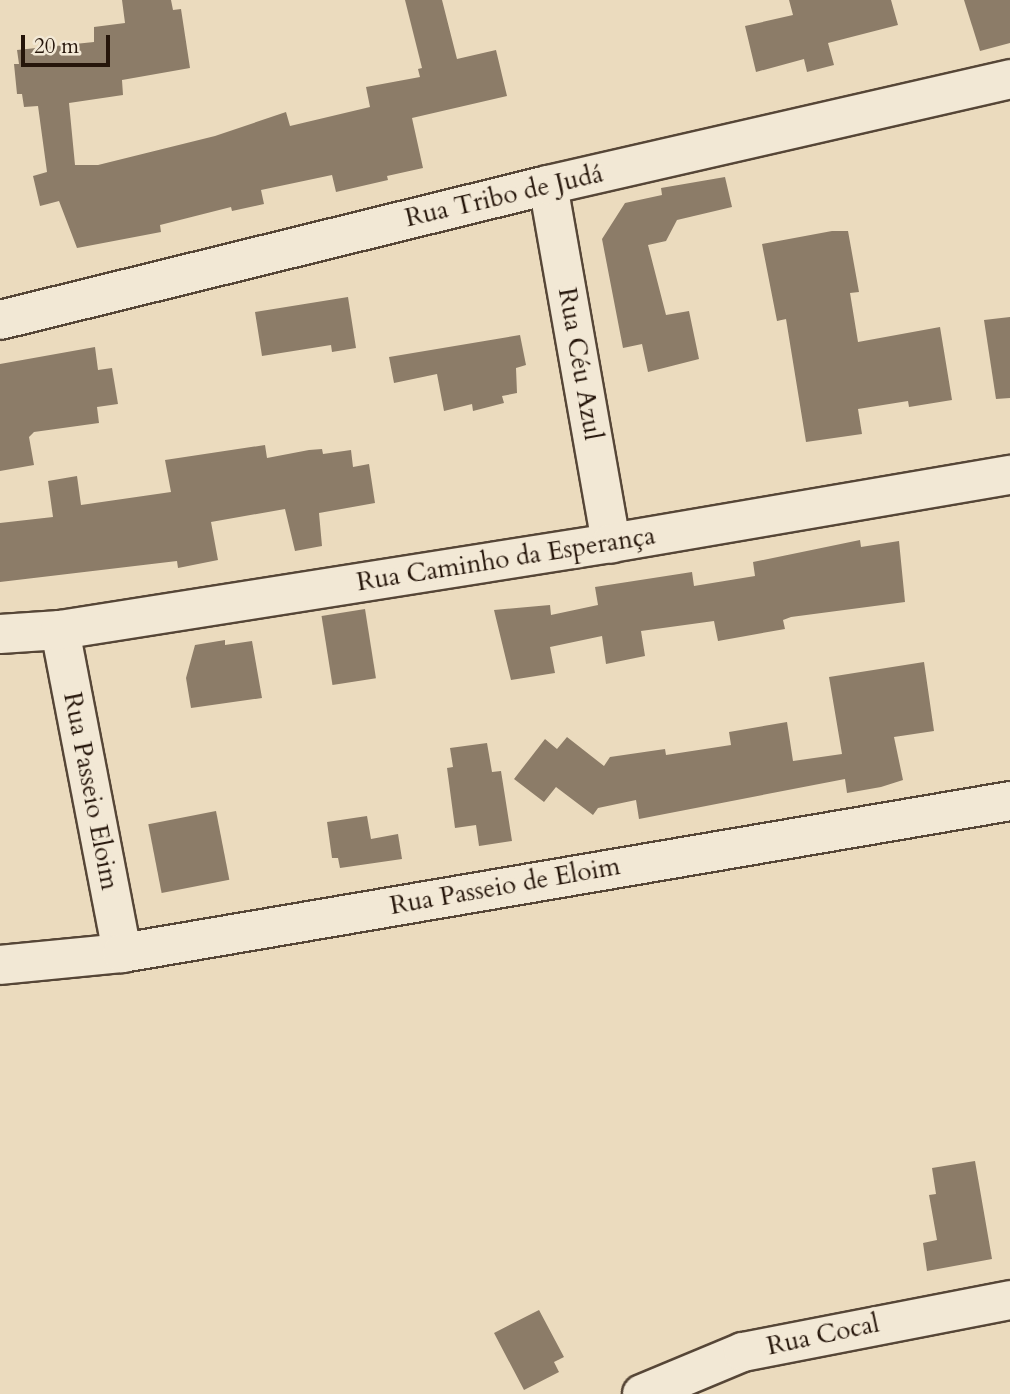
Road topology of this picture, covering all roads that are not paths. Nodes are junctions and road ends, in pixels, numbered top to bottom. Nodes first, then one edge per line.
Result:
1 (1010, 79) edge
2 (548, 185) junction
3 (1, 317) edge
4 (1010, 475) edge
5 (611, 543) junction
6 (60, 629) junction
7 (0, 634) edge
8 (1010, 801) edge
9 (122, 953) junction
10 (0, 965) edge
11 (1010, 1300) edge
12 (642, 1394) edge

1 - 2 street, Rua Tribo de Judá
2 - 3 street, Rua Tribo de Judá
2 - 5 street, Rua Céu Azul
4 - 5 street, Rua Caminho da Esperança
5 - 6 street, Rua Caminho da Esperança
6 - 7 street, Rua Caminho da Esperança
6 - 9 street, Rua Passeio Eloim
8 - 9 street, Rua Passeio de Eloim
9 - 10 street, Rua Passeio de Eloim
11 - 12 street, Rua Cocal

